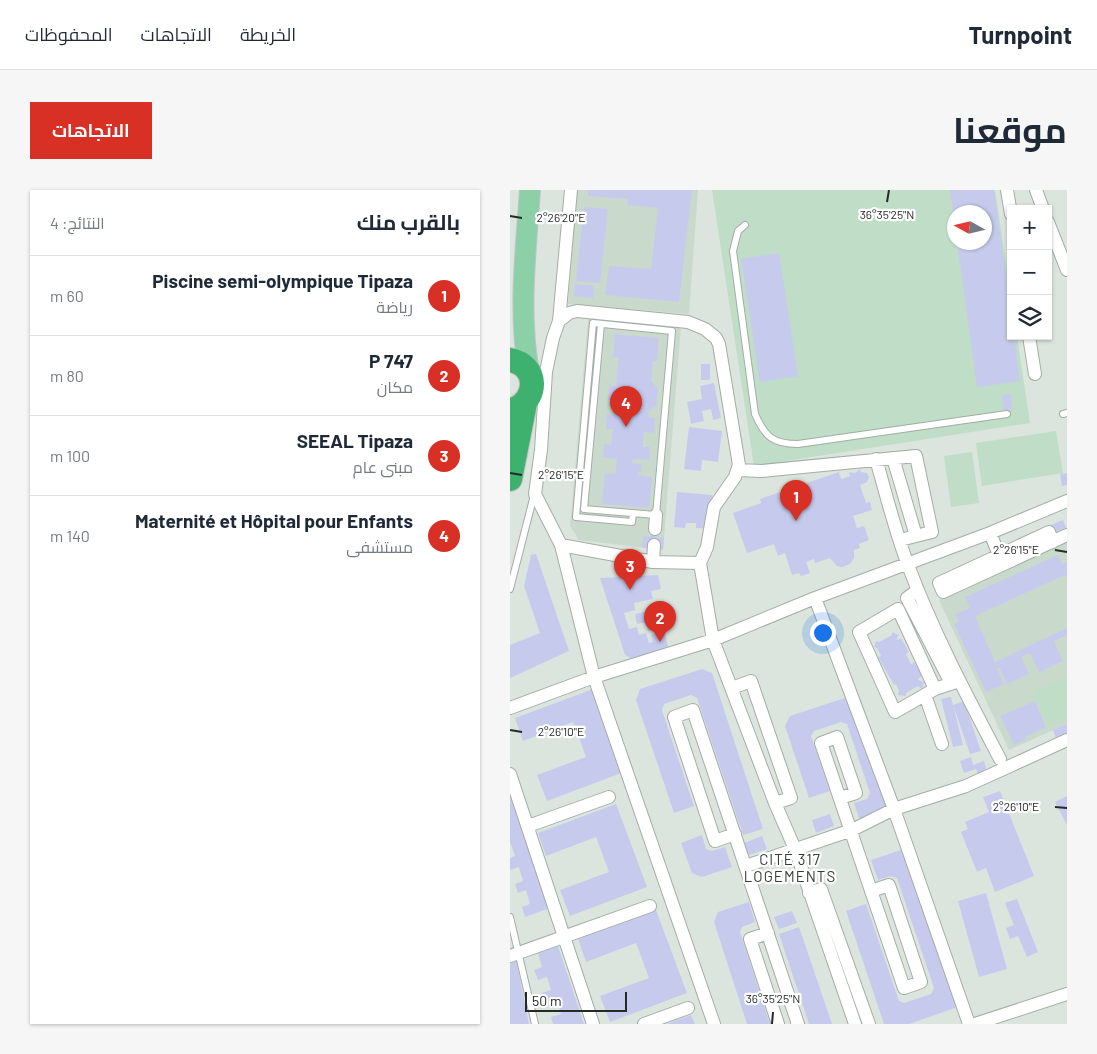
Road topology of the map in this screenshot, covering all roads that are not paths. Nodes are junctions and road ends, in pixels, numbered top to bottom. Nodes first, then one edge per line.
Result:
1 (530, 190) edge
2 (570, 190) edge
3 (1007, 190) edge
4 (1036, 190) edge
5 (1010, 205) edge
6 (1042, 205) edge
7 (745, 225) dead end
8 (1052, 232) edge
9 (1067, 270) edge
10 (559, 321) junction
11 (601, 324) junction
12 (1031, 340) edge
13 (1035, 374) dead end
14 (525, 388) edge
15 (1007, 414) dead end
16 (893, 458) junction
17 (876, 459) junction
18 (738, 470) junction
19 (510, 479) edge
20 (535, 494) junction
21 (1066, 504) edge
22 (633, 514) junction
23 (656, 515) junction
24 (655, 529) dead end
25 (990, 533) junction
26 (1067, 535) edge
27 (916, 536) junction
28 (900, 540) junction
29 (561, 545) junction
30 (654, 546) dead end
31 (653, 562) junction
32 (700, 563) junction
33 (908, 565) junction
34 (510, 589) edge
35 (815, 598) junction
36 (713, 640) junction
37 (594, 677) junction
38 (955, 682) junction
39 (732, 688) junction
40 (930, 692) junction
41 (510, 708) edge
42 (1067, 740) edge
43 (942, 744) dead end
44 (1000, 759) dead end
45 (510, 774) edge
46 (609, 797) dead end
47 (840, 798) dead end
48 (775, 803) junction
49 (894, 809) junction
50 (528, 826) junction
51 (852, 830) junction
52 (735, 834) junction
53 (795, 849) junction
54 (746, 866) junction
55 (871, 891) junction
56 (809, 893) junction
57 (650, 906) dead end
58 (510, 917) edge
59 (768, 933) junction
60 (564, 937) junction
61 (515, 954) edge
62 (1067, 994) edge
63 (688, 1008) dead end
64 (535, 1024) edge
65 (594, 1024) edge
66 (644, 1024) edge
67 (714, 1024) edge
68 (778, 1024) edge
69 (797, 1024) edge
70 (855, 1024) edge
71 (868, 1024) edge
72 (969, 1024) edge
73 (974, 1024) edge

1 - 14 main road
2 - 10 street
3 - 5 street
4 - 6 street
7 - 15 lane
8 - 9 street
10 - 14 street
10 - 18 street
11 - 22 lane
11 - 22 lane
11 - 23 lane
12 - 13 street
14 - 19 highway
14 - 20 street
16 - 17 street
16 - 27 street
16 - 27 street
17 - 18 street
17 - 28 street
18 - 32 street
20 - 29 street
20 - 34 lane
21 - 25 street
22 - 23 lane
23 - 24 street
25 - 26 street
25 - 33 street
27 - 28 street
28 - 33 street
29 - 31 street
29 - 37 street
30 - 31 street
31 - 32 street
32 - 36 street
33 - 35 street
33 - 38 street
35 - 36 street
35 - 49 street
36 - 37 street
36 - 39 street
37 - 41 street
37 - 67 street
38 - 40 street
38 - 44 street
39 - 48 street
39 - 48 street
40 - 40 street
40 - 43 street
42 - 49 street
45 - 50 street
46 - 50 street
47 - 51 street
48 - 53 street
49 - 51 street
49 - 72 street
50 - 60 street
51 - 53 street
51 - 55 street
52 - 52 street
52 - 54 street
53 - 54 street
53 - 56 street
54 - 59 street
55 - 55 street
56 - 70 street
56 - 71 street
57 - 60 street
58 - 61 lane
59 - 68 street
59 - 69 street
60 - 61 street
60 - 65 street
61 - 64 lane
62 - 73 street
63 - 66 street

